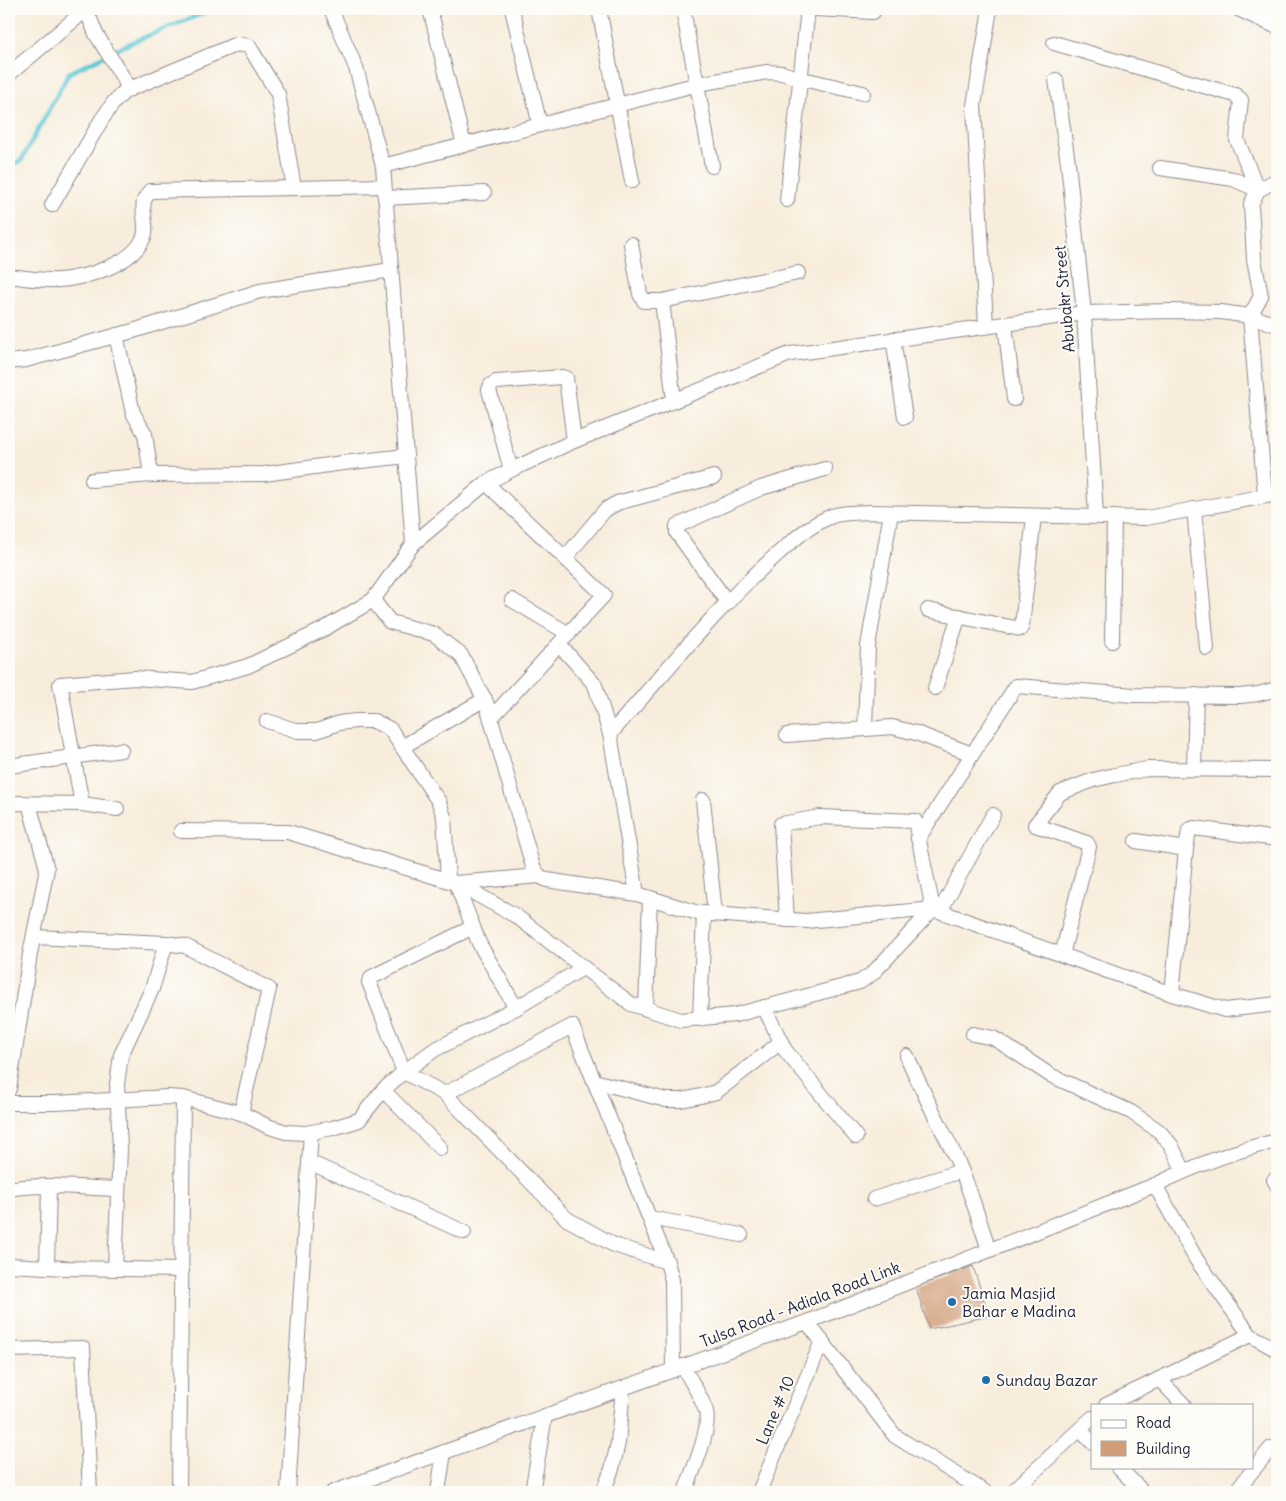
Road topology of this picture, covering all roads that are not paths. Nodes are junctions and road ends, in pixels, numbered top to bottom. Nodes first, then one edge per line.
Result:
1 (86, 9) edge
2 (331, 9) edge
3 (430, 9) edge
4 (512, 9) edge
5 (599, 9) edge
6 (684, 9) edge
7 (808, 9) edge
8 (816, 9) edge
9 (990, 9) edge
10 (1238, 9) edge
11 (1265, 9) edge
12 (873, 12) dead end
13 (1276, 20) edge
14 (1054, 43) dead end
15 (9, 74) edge
16 (800, 79) junction
17 (1056, 80) dead end
18 (698, 84) junction
19 (130, 89) junction
20 (863, 93) dead end
21 (616, 106) junction
22 (540, 125) junction
23 (464, 145) junction
24 (383, 166) junction
25 (712, 166) dead end
26 (1160, 168) dead end
27 (1277, 180) edge
28 (632, 181) dead end
29 (294, 188) junction
30 (1258, 190) junction
31 (385, 192) junction
32 (484, 193) dead end
33 (788, 200) dead end
34 (52, 205) dead end
35 (631, 244) dead end
36 (391, 270) junction
37 (798, 272) dead end
38 (9, 276) edge
39 (662, 301) junction
40 (1084, 313) junction
41 (1250, 316) junction
42 (1005, 324) junction
43 (1277, 325) edge
44 (986, 326) junction
45 (116, 335) junction
46 (893, 339) junction
47 (9, 362) edge
48 (1014, 399) dead end
49 (674, 401) junction
50 (905, 417) dead end
51 (574, 441) junction
52 (406, 456) junction
53 (825, 469) dead end
54 (511, 470) junction
55 (151, 475) junction
56 (714, 477) dead end
57 (92, 480) dead end
58 (486, 483) junction
59 (1271, 495) edge
60 (1194, 509) junction
61 (892, 513) junction
62 (1034, 516) junction
63 (1096, 516) junction
64 (1114, 517) junction
65 (413, 544) junction
66 (564, 558) junction
67 (373, 600) junction
68 (512, 600) dead end
69 (728, 603) junction
70 (928, 610) dead end
71 (959, 616) junction
72 (569, 634) junction
73 (1112, 641) dead end
74 (558, 646) junction
75 (1207, 648) dead end
76 (935, 688) dead end
77 (1277, 689) edge
78 (1196, 696) junction
79 (485, 699) junction
80 (490, 718) junction
81 (267, 721) dead end
82 (865, 728) junction
83 (610, 734) junction
84 (787, 735) dead end
85 (402, 747) junction
86 (121, 750) dead end
87 (972, 754) junction
88 (74, 756) junction
89 (9, 766) edge
90 (1194, 769) junction
91 (1277, 770) edge
92 (703, 800) dead end
93 (9, 804) edge
94 (82, 804) junction
95 (117, 809) dead end
96 (30, 811) dead end
97 (993, 815) dead end
98 (181, 831) dead end
99 (918, 838) junction
100 (1277, 839) edge
101 (1136, 841) dead end
102 (1186, 849) junction
103 (539, 876) junction
104 (452, 882) junction
105 (643, 896) junction
106 (936, 910) junction
107 (709, 914) junction
108 (787, 920) junction
109 (473, 928) junction
110 (34, 937) junction
111 (166, 942) junction
112 (1062, 954) junction
113 (583, 968) junction
114 (1172, 994) junction
115 (1277, 1004) edge
116 (516, 1008) junction
117 (764, 1008) junction
118 (646, 1009) junction
119 (700, 1019) junction
120 (973, 1034) dead end
121 (781, 1042) junction
122 (907, 1056) dead end
123 (404, 1072) junction
124 (594, 1080) junction
125 (9, 1089) edge
126 (383, 1090) junction
127 (445, 1094) junction
128 (118, 1098) junction
129 (183, 1098) junction
130 (9, 1102) edge
131 (242, 1113) junction
132 (311, 1132) junction
133 (856, 1137) dead end
134 (1277, 1141) edge
135 (440, 1148) dead end
136 (309, 1162) junction
137 (961, 1171) junction
138 (1184, 1171) junction
139 (1155, 1185) junction
140 (48, 1187) junction
141 (9, 1189) edge
142 (118, 1189) junction
143 (874, 1199) dead end
144 (650, 1218) junction
145 (464, 1232) dead end
146 (741, 1235) dead end
147 (989, 1250) junction
148 (668, 1262) junction
149 (9, 1265) edge
150 (47, 1267) junction
151 (115, 1269) junction
152 (182, 1270) junction
153 (807, 1322) junction
154 (1250, 1335) junction
155 (822, 1341) junction
156 (9, 1350) edge
157 (1277, 1350) edge
158 (678, 1368) junction
159 (1159, 1379) junction
160 (623, 1388) junction
161 (1108, 1404) edge
162 (1183, 1404) edge
163 (545, 1416) junction
164 (1091, 1419) edge
165 (1080, 1430) junction
166 (1091, 1441) edge
167 (1277, 1450) edge
168 (444, 1452) junction
169 (1119, 1468) edge
170 (90, 1492) edge
171 (179, 1492) edge
172 (288, 1492) edge
173 (332, 1492) edge
174 (438, 1492) edge
175 (532, 1492) edge
176 (603, 1492) edge
177 (685, 1492) edge
178 (759, 1492) edge
179 (985, 1492) edge
180 (1012, 1492) edge
181 (1143, 1492) edge
182 (1235, 1492) edge

1 - 15 street
1 - 19 street
2 - 24 street
3 - 23 street
4 - 22 street
5 - 21 street
6 - 18 street
7 - 16 street
8 - 12 street
9 - 44 street
10 - 13 street
11 - 13 street
14 - 30 street
16 - 18 street
16 - 20 street
16 - 33 street
17 - 40 street, Abubakr Street
18 - 21 street
18 - 25 street
19 - 29 street
19 - 34 street
21 - 22 street
21 - 28 street
22 - 23 street
23 - 24 street
24 - 31 street
26 - 30 street
27 - 30 street
29 - 31 street
29 - 38 street
30 - 41 street
31 - 32 street
31 - 36 street
35 - 39 street
36 - 45 street
36 - 52 street
37 - 39 street
39 - 49 street
40 - 41 street
40 - 42 street
40 - 63 street, Abubakr Street
41 - 43 street
41 - 59 street
42 - 44 street
42 - 48 street
44 - 46 street
45 - 47 street
45 - 55 street
46 - 49 street
46 - 50 street
49 - 51 street
51 - 54 street
51 - 54 street
52 - 55 street
52 - 65 street
53 - 69 street
54 - 58 street
55 - 57 street
56 - 66 street
58 - 65 street
58 - 66 street
59 - 60 street
60 - 64 street
60 - 75 street
61 - 62 street
61 - 69 street
61 - 82 street
62 - 63 street
62 - 71 street
63 - 64 street
64 - 73 street
65 - 67 street
66 - 72 street
67 - 79 street
67 - 88 street
68 - 72 street
69 - 83 street
70 - 71 street
71 - 76 street
72 - 74 street
74 - 80 street
74 - 83 street
77 - 78 street
78 - 87 street
78 - 90 street
79 - 80 street
79 - 85 street
80 - 103 street
81 - 85 street
82 - 84 street
82 - 87 street
83 - 105 street
85 - 104 street
86 - 88 street
87 - 99 street
88 - 89 street
88 - 94 street
90 - 91 street
90 - 112 street
92 - 107 street
93 - 94 street
94 - 95 street
96 - 110 street
97 - 106 street
98 - 104 street
99 - 106 street
99 - 108 street
100 - 102 street
101 - 102 street
102 - 114 street
103 - 104 street
103 - 105 street
104 - 109 street
104 - 113 street
105 - 107 street
105 - 118 street
106 - 108 street
106 - 112 street
106 - 117 street
107 - 108 street
107 - 119 street
109 - 116 street
109 - 123 street
110 - 111 street
110 - 125 street
111 - 128 street
111 - 131 street
112 - 114 street
113 - 116 street
113 - 118 street
114 - 115 street
116 - 123 street
117 - 119 street
117 - 121 street
118 - 119 street
120 - 138 street
121 - 124 street
121 - 133 street
122 - 137 street
123 - 126 street
123 - 127 street
124 - 127 street
124 - 144 street
126 - 132 street
126 - 135 street
127 - 148 street
128 - 129 street
128 - 130 street
128 - 142 street
129 - 131 street
129 - 152 street
131 - 132 street
132 - 136 street
134 - 138 street, Tulsa Road - Adiala Road Link
136 - 145 street
136 - 172 street
137 - 143 street
137 - 147 street
138 - 139 street, Tulsa Road - Adiala Road Link
139 - 147 street, Tulsa Road - Adiala Road Link
139 - 154 street
140 - 141 street
140 - 142 street
140 - 150 street
142 - 151 street
144 - 146 street
144 - 148 street
147 - 153 street, Tulsa Road - Adiala Road Link
148 - 158 street
149 - 150 street
150 - 151 street
151 - 152 street
152 - 171 street
153 - 155 street
153 - 158 street, Tulsa Road - Adiala Road Link
154 - 157 street
154 - 159 street
155 - 178 street, Lane # 10
155 - 179 street
156 - 170 street
158 - 160 street, Tulsa Road - Adiala Road Link
158 - 177 street
159 - 161 street
159 - 162 street
160 - 163 street, Tulsa Road - Adiala Road Link
160 - 176 street
163 - 168 street, Tulsa Road - Adiala Road Link
163 - 175 street
164 - 165 street
165 - 166 street
165 - 180 street
167 - 182 street
168 - 173 street, Tulsa Road - Adiala Road Link
168 - 174 street
169 - 181 street

